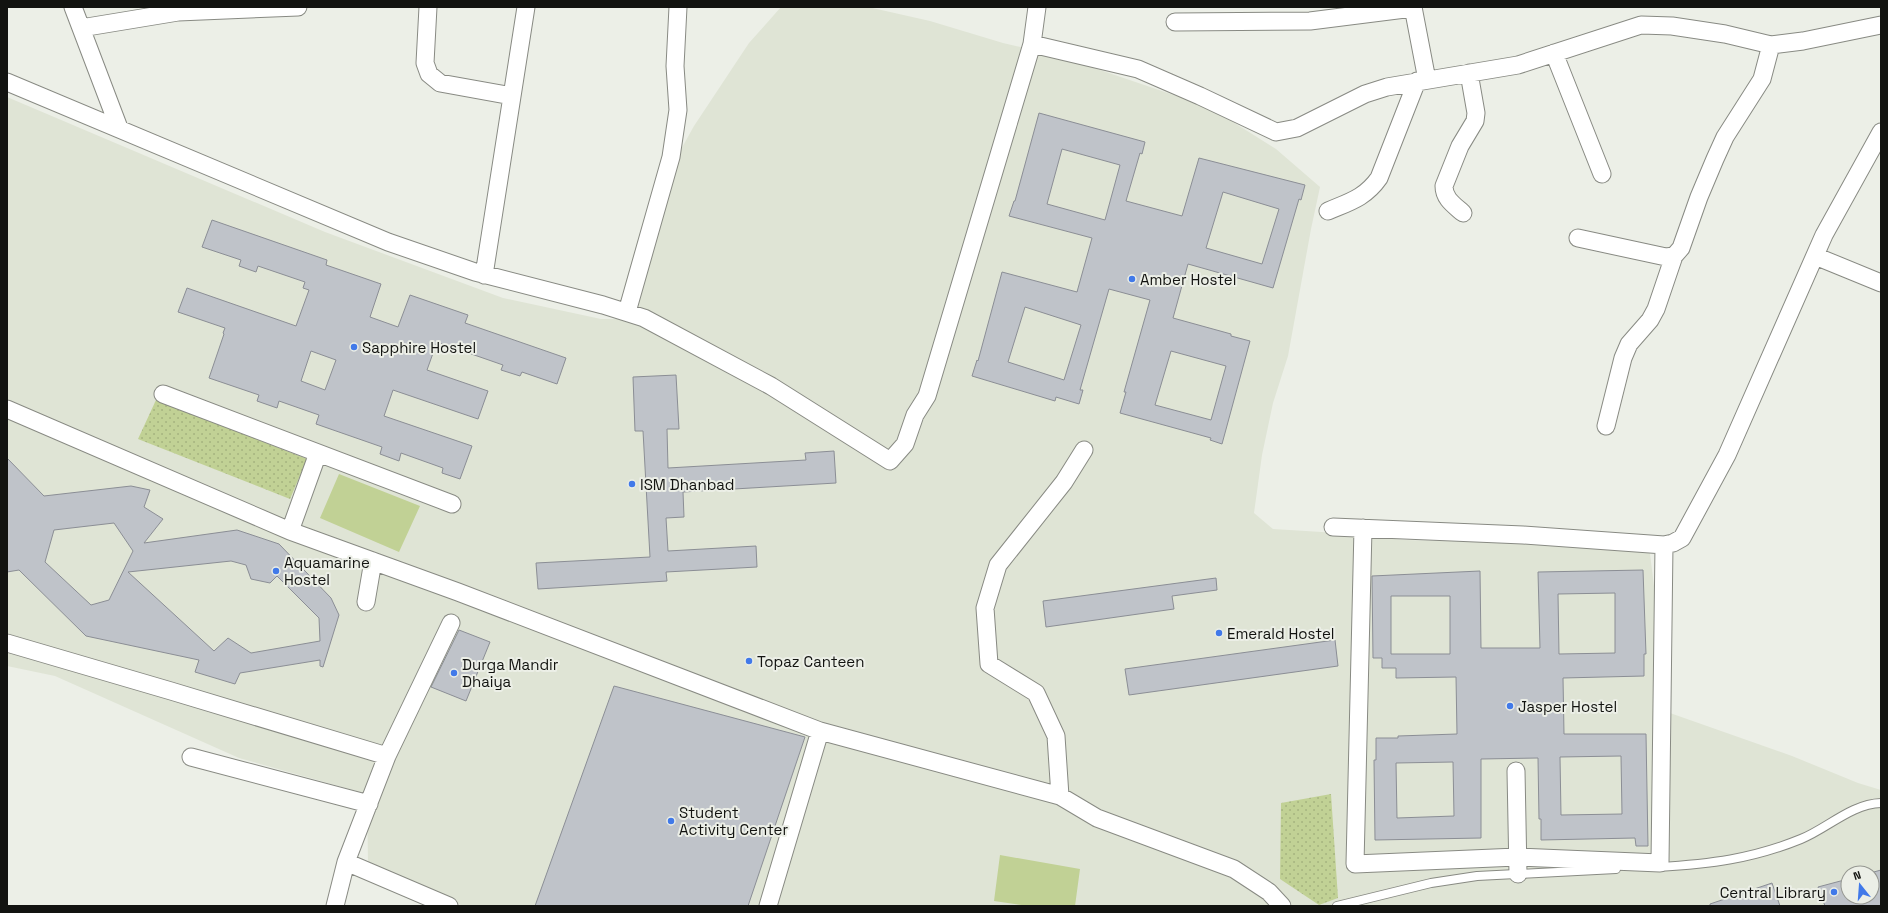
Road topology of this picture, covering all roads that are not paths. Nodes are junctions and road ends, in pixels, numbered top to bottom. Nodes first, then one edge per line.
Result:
1 (73, 7) edge
2 (298, 7) edge
3 (428, 7) edge
4 (526, 7) edge
5 (678, 7) edge
6 (1037, 7) edge
7 (1413, 8) edge
8 (1175, 22) dead end
9 (1881, 25) edge
10 (81, 28) junction
11 (1032, 44) junction
12 (1771, 45) junction
13 (1554, 53) junction
14 (1469, 73) junction
15 (1422, 80) junction
16 (7, 82) edge
17 (512, 96) junction
18 (119, 128) junction
19 (1881, 132) edge
20 (1602, 174) dead end
21 (1328, 212) dead end
22 (1462, 213) dead end
23 (1578, 238) dead end
24 (1674, 256) junction
25 (1815, 256) junction
26 (484, 275) junction
27 (1881, 283) edge
28 (627, 312) junction
29 (163, 394) dead end
30 (7, 409) edge
31 (1606, 426) dead end
32 (1084, 450) dead end
33 (318, 453) junction
34 (452, 504) dead end
35 (1333, 527) dead end
36 (1363, 528) junction
37 (290, 531) junction
38 (1664, 545) junction
39 (374, 561) junction
40 (366, 602) dead end
41 (451, 623) dead end
42 (7, 643) edge
43 (820, 731) junction
44 (387, 756) junction
45 (191, 757) dead end
46 (1516, 772) dead end
47 (1060, 796) junction
48 (1881, 803) edge
49 (369, 804) junction
50 (1517, 857) junction
51 (346, 862) junction
52 (1518, 874) junction
53 (335, 906) edge
54 (449, 906) edge
55 (768, 906) edge
56 (1282, 906) edge
57 (1337, 906) edge

1 - 10 street
2 - 10 street
3 - 17 street
4 - 17 street
5 - 28 street
6 - 11 street
7 - 8 street
7 - 15 street
9 - 12 street
10 - 18 street
11 - 15 street
11 - 28 street
12 - 13 street
12 - 24 street
13 - 14 street
13 - 20 street
14 - 15 street
14 - 22 street
15 - 21 street
16 - 18 street
17 - 26 street
18 - 26 street
19 - 25 street
23 - 24 street
24 - 31 street
25 - 27 street
25 - 38 street
26 - 28 street
29 - 33 street
30 - 37 street
32 - 47 street
33 - 34 street
33 - 37 street
35 - 36 street
36 - 38 street
36 - 50 street
37 - 39 street
38 - 50 street
39 - 40 street
39 - 43 street
41 - 44 street
42 - 44 street
43 - 47 street
43 - 55 street
44 - 49 street
45 - 49 street
46 - 50 street
47 - 56 street
48 - 52 lane
49 - 51 street
50 - 52 street
51 - 53 street
51 - 54 street
52 - 57 lane

